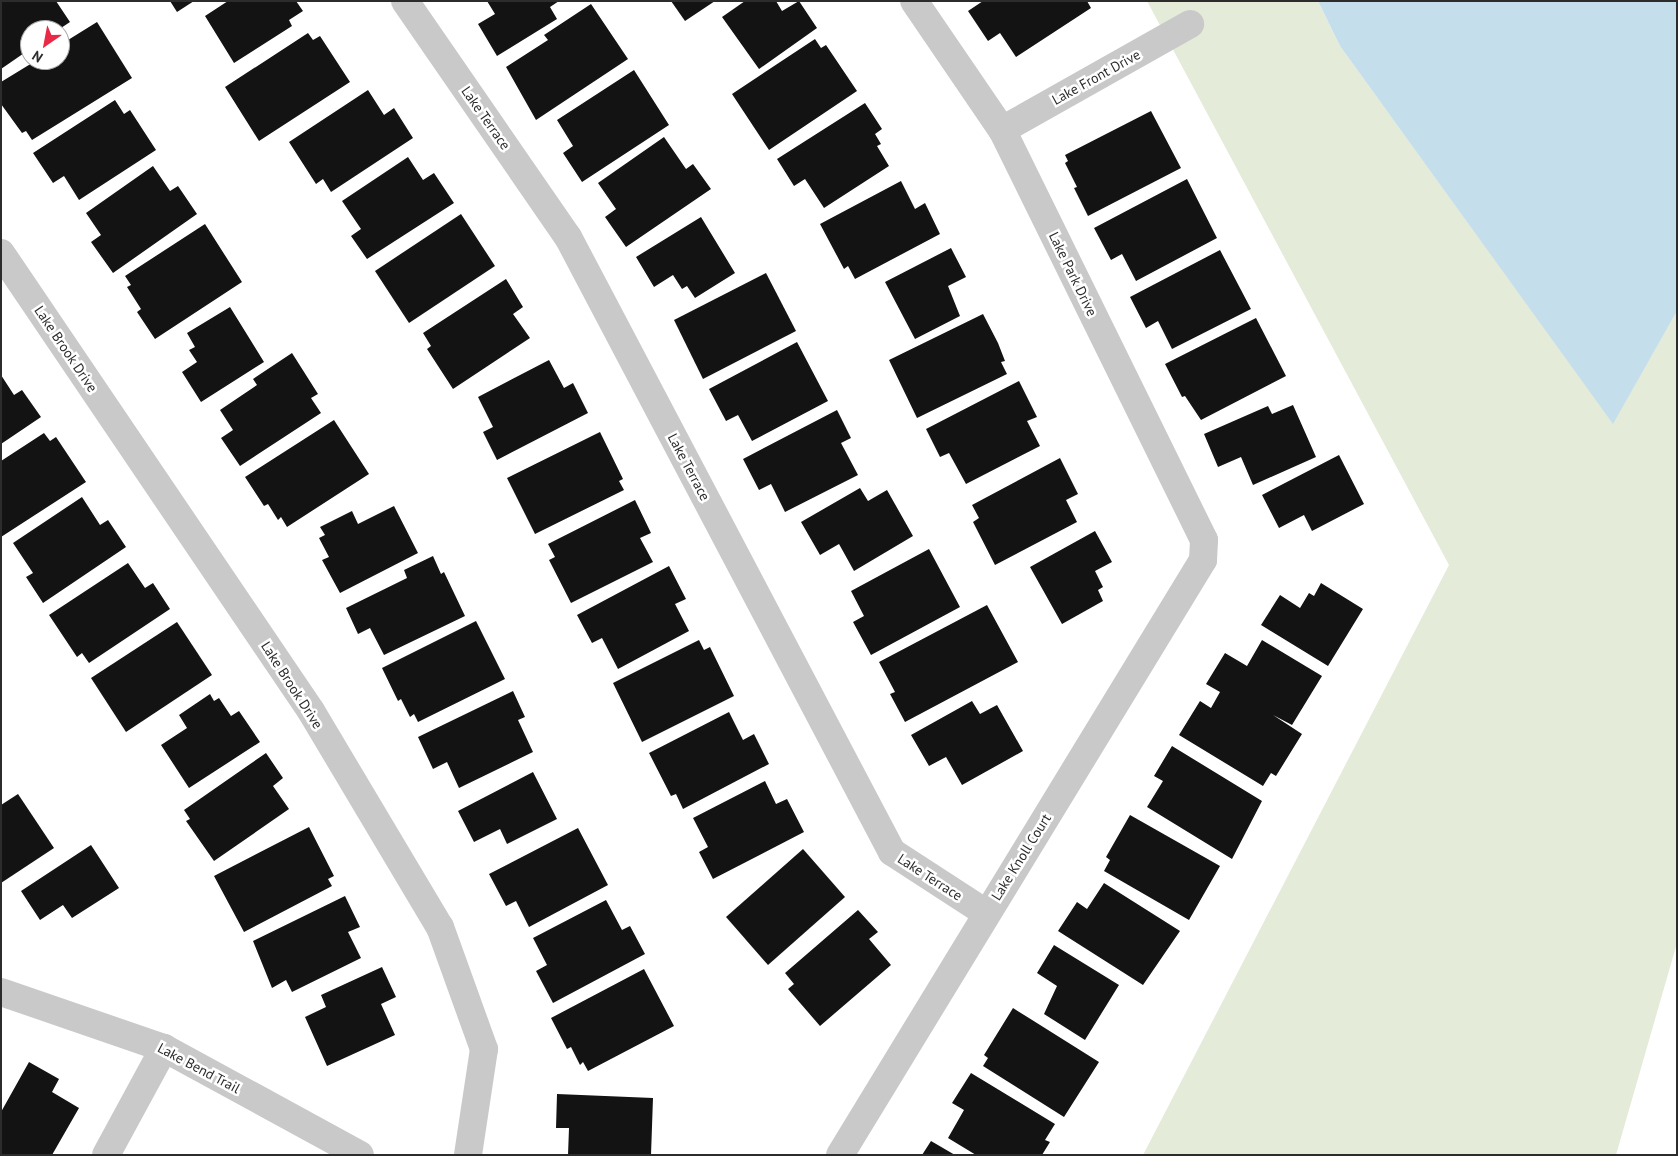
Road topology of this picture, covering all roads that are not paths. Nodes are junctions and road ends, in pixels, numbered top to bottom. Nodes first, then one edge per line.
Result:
1 (405, 1) edge
2 (914, 1) edge
3 (1190, 24) dead end
4 (1002, 130) junction
5 (1, 253) edge
6 (1203, 560) joint
7 (986, 913) junction
8 (1, 992) edge
9 (164, 1048) junction
10 (106, 1155) edge
11 (360, 1155) edge
12 (468, 1155) edge
13 (840, 1155) edge

1 - 7 street, Lake Terrace
2 - 4 street, Lake Park Drive
3 - 4 street, Lake Front Drive
4 - 6 street, Lake Park Drive
5 - 12 street, Lake Brook Drive
6 - 7 street, Lake Knoll Court
7 - 13 street, Lake Knoll Court
8 - 9 street, Lake Bend Trail
9 - 10 street
9 - 11 street, Lake Bend Trail

